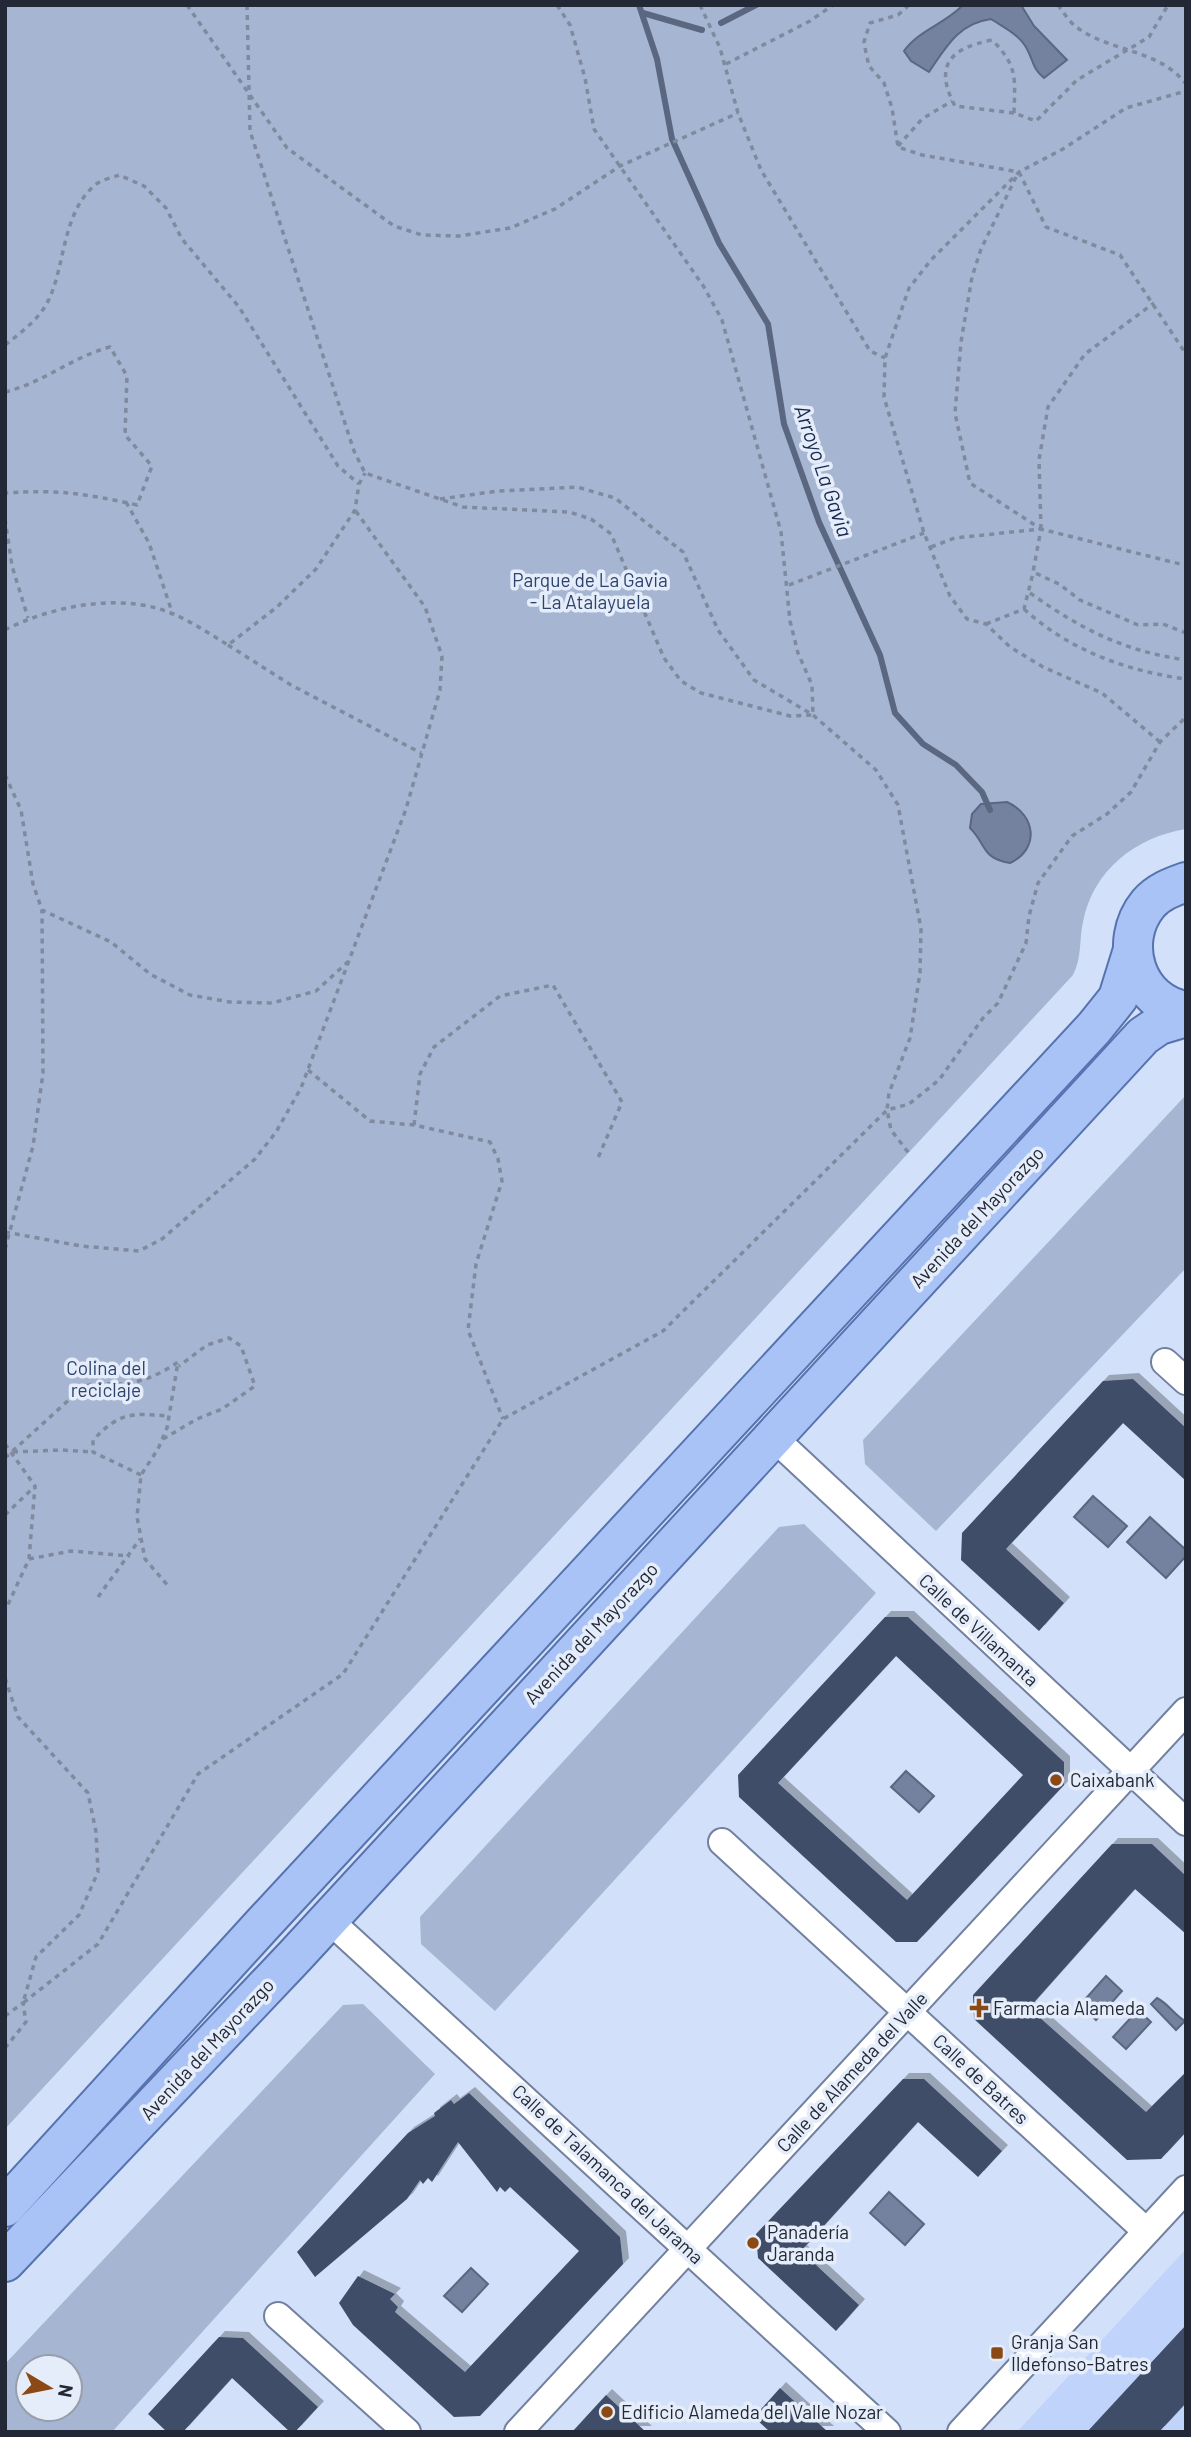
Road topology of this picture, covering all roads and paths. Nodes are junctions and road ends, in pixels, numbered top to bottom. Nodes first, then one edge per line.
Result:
1 (187, 5) edge
2 (247, 5) edge
3 (557, 5) edge
4 (700, 5) edge
5 (833, 5) edge
6 (909, 5) edge
7 (1058, 5) edge
8 (1168, 5) edge
9 (1126, 49) junction
10 (726, 64) junction
11 (1186, 84) edge
12 (1186, 91) edge
13 (250, 96) junction
14 (952, 100) junction
15 (738, 113) junction
16 (1014, 113) junction
17 (898, 147) junction
18 (620, 166) junction
19 (1018, 173) junction
20 (1154, 303) junction
21 (5, 345) edge
22 (1186, 354) edge
23 (885, 358) junction
24 (1186, 384) edge
25 (5, 392) edge
26 (1186, 399) edge
27 (365, 473) junction
28 (359, 484) junction
29 (5, 493) edge
30 (438, 499) junction
31 (127, 502) junction
32 (355, 510) junction
33 (5, 519) edge
34 (1041, 529) junction
35 (924, 533) junction
36 (931, 547) junction
37 (1186, 563) edge
38 (1033, 572) junction
39 (789, 585) junction
40 (1030, 593) junction
41 (1024, 609) junction
42 (173, 615) junction
43 (28, 618) junction
44 (986, 624) junction
45 (5, 630) edge
46 (1186, 634) edge
47 (228, 645) junction
48 (1186, 660) edge
49 (1186, 679) edge
50 (813, 715) junction
51 (1186, 717) edge
52 (1160, 742) junction
53 (421, 753) junction
54 (5, 775) edge
55 (1186, 882) edge
56 (43, 910) junction
57 (1132, 953) junction
58 (352, 958) junction
59 (1186, 1011) edge
60 (1186, 1017) edge
61 (308, 1069) junction
62 (887, 1110) junction
63 (414, 1125) junction
64 (911, 1156) dead end
65 (598, 1158) dead end
66 (8, 1232) edge
67 (5, 1249) edge
68 (1165, 1362) dead end
69 (177, 1367) junction
70 (1186, 1381) edge
71 (169, 1416) junction
72 (503, 1419) junction
73 (773, 1437) junction
74 (163, 1439) junction
75 (5, 1444) edge
76 (93, 1452) junction
77 (11, 1453) junction
78 (5, 1458) edge
79 (141, 1475) junction
80 (35, 1486) junction
81 (5, 1515) edge
82 (141, 1537) junction
83 (130, 1556) junction
84 (29, 1559) junction
85 (169, 1587) dead end
86 (98, 1597) dead end
87 (5, 1612) edge
88 (5, 1678) edge
89 (1186, 1711) edge
90 (1131, 1771) junction
91 (1186, 1822) edge
92 (722, 1842) dead end
93 (328, 1919) junction
94 (23, 2003) junction
95 (907, 2011) junction
96 (5, 2015) edge
97 (5, 2048) edge
98 (1186, 2189) edge
99 (5, 2207) edge
100 (1146, 2231) junction
101 (688, 2248) junction
102 (5, 2262) edge
103 (278, 2316) dead end
104 (407, 2432) edge
105 (517, 2432) edge
106 (887, 2432) edge
107 (961, 2432) edge

1 - 13 path
2 - 13 path
3 - 18 path
4 - 10 path
5 - 10 path
6 - 17 path
7 - 9 path
8 - 9 path
9 - 11 path
9 - 16 path
10 - 15 path
12 - 19 path
13 - 18 path
13 - 27 path
14 - 16 path
14 - 16 path
14 - 17 path
15 - 18 path
15 - 23 path
17 - 19 path
18 - 39 path
19 - 20 path
19 - 23 path
19 - 34 path
20 - 22 path
20 - 34 path
21 - 28 path
23 - 35 path
24 - 26 path
25 - 31 path
27 - 28 path
27 - 30 path
28 - 32 path
29 - 31 path
30 - 50 path
30 - 50 path
31 - 42 path
32 - 47 path
32 - 53 path
33 - 43 path
34 - 36 path
34 - 37 path
34 - 38 path
35 - 36 path
35 - 39 path
36 - 44 path
38 - 40 path
38 - 46 path
39 - 50 path
40 - 41 path
40 - 48 path
41 - 44 path
41 - 49 path
42 - 43 path
42 - 47 path
43 - 45 path
44 - 52 path
47 - 53 path
50 - 62 path
51 - 52 path
52 - 62 path
53 - 58 path
54 - 56 path
55 - 57 main road
56 - 58 path
56 - 66 path
57 - 59 main road
57 - 99 main road
58 - 61 path
60 - 73 main road, Avenida del Mayorazgo
61 - 63 path
61 - 66 path
62 - 64 path
62 - 72 path
63 - 65 path
63 - 72 path
66 - 67 path
68 - 70 street
69 - 71 path
69 - 74 path
69 - 77 path
71 - 74 path
71 - 76 path
72 - 94 path
73 - 90 street, Calle de Villamanta
73 - 93 main road, Avenida del Mayorazgo
74 - 79 path
75 - 77 path
76 - 77 path
76 - 79 path
77 - 78 path
77 - 80 path
79 - 82 path
80 - 81 path
80 - 84 path
82 - 83 path
82 - 85 path
83 - 84 path
83 - 86 path
84 - 87 path
88 - 94 path
89 - 90 street, Calle de Alameda del Valle
90 - 91 street, Calle de Villamanta
90 - 95 street, Calle de Alameda del Valle
92 - 95 street, Calle de Batres
93 - 101 street, Calle de Talamanca del Jarama
93 - 102 main road, Avenida del Mayorazgo
94 - 96 path
94 - 97 path
95 - 100 street, Calle de Batres
95 - 101 street, Calle de Alameda del Valle
98 - 100 street
100 - 107 street
101 - 105 street, Calle de Alameda del Valle
101 - 106 street, Calle de Talamanca del Jarama
103 - 104 street

